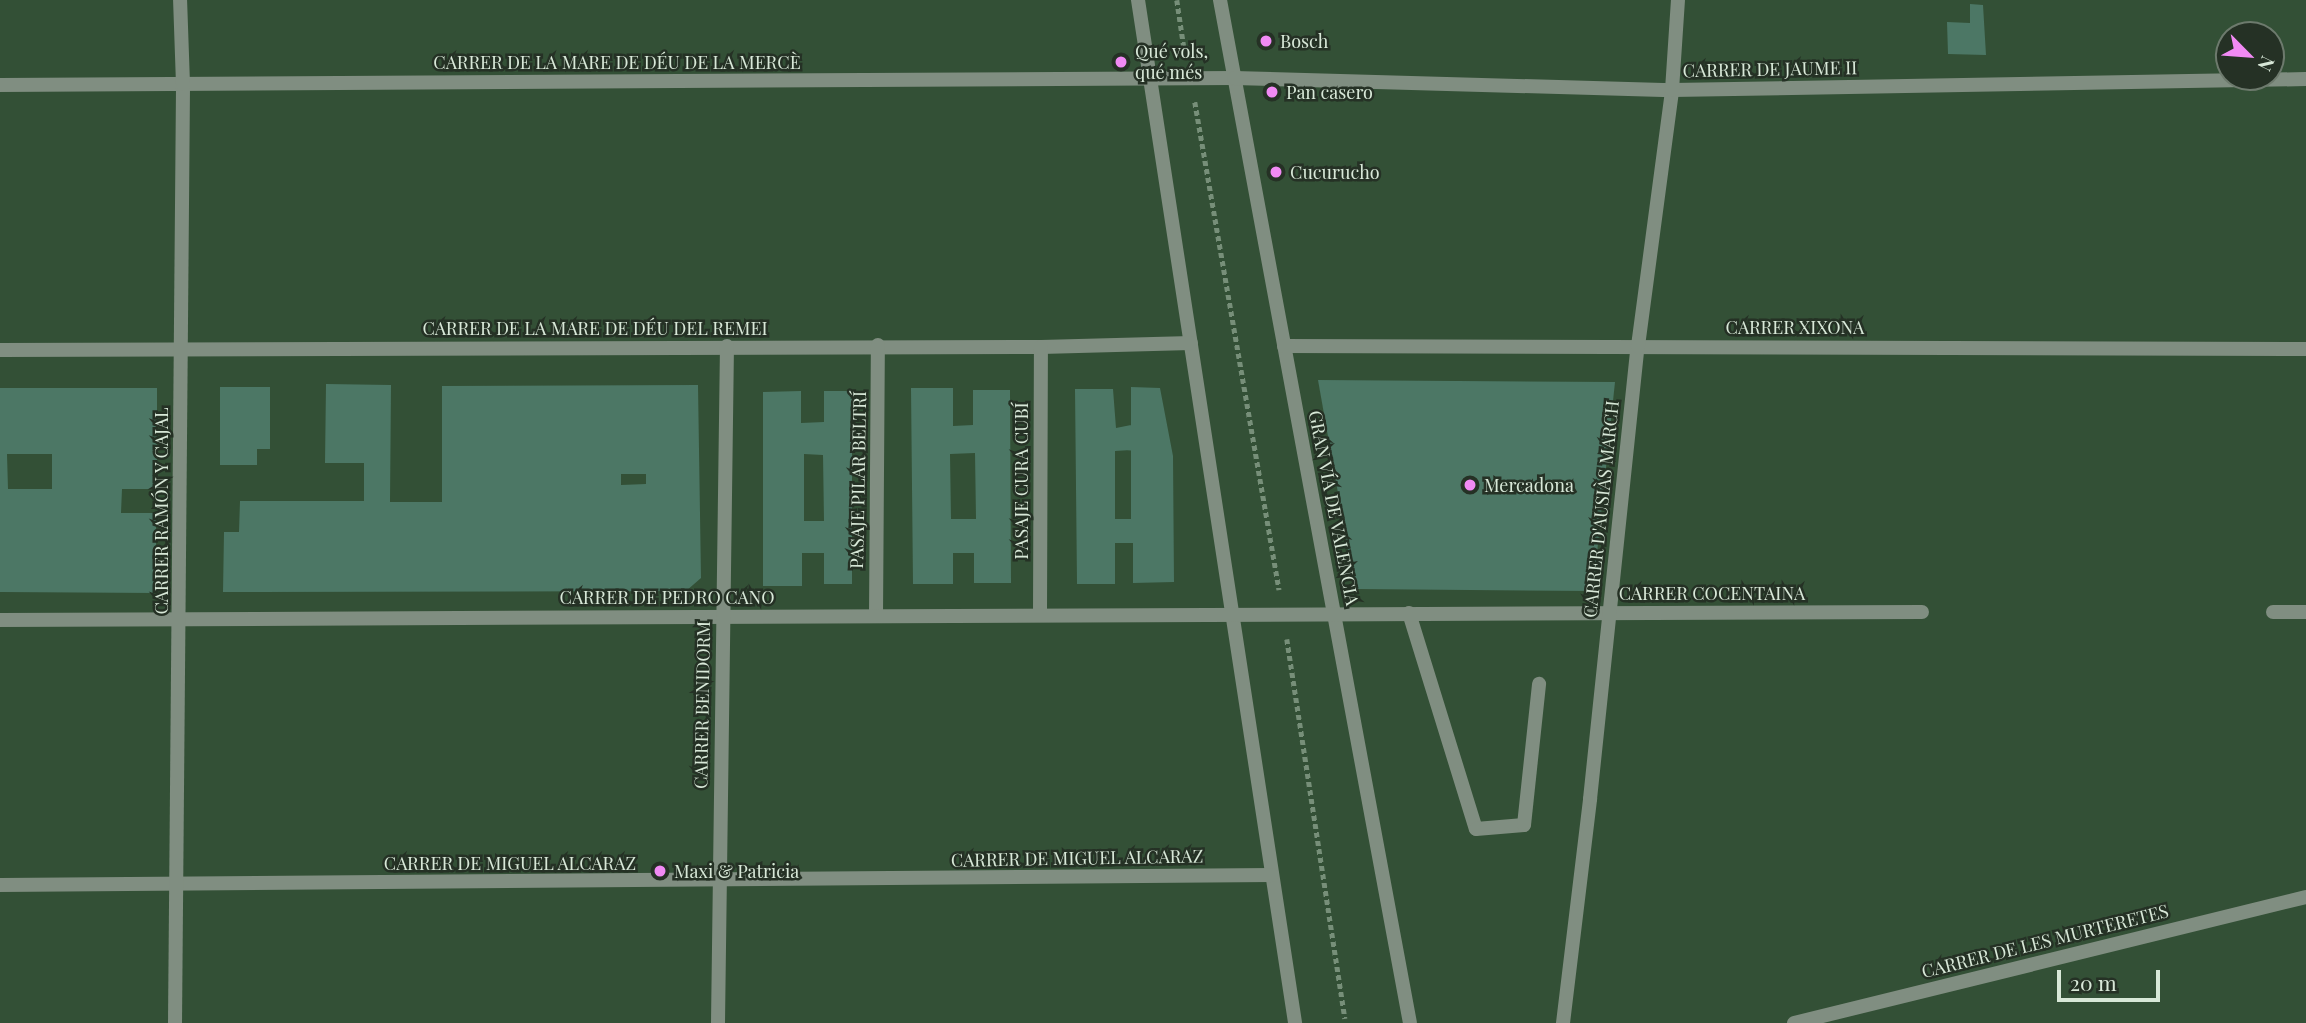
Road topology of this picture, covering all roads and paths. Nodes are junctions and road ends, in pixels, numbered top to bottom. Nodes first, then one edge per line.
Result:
1 (180, 0) edge
2 (1138, 0) edge
3 (1177, 0) edge
4 (1220, 0) edge
5 (1678, 0) edge
6 (1185, 55) dead end
7 (1149, 78) junction
8 (1234, 78) junction
9 (2306, 79) edge
10 (183, 84) junction
11 (0, 85) edge
12 (1672, 90) junction
13 (1195, 99) dead end
14 (1191, 343) junction
15 (878, 345) junction
16 (1638, 345) junction
17 (727, 346) junction
18 (1284, 346) junction
19 (1041, 347) junction
20 (181, 349) junction
21 (2306, 349) edge
22 (0, 350) edge
23 (1279, 591) dead end
24 (1610, 612) junction
25 (1922, 612) dead end
26 (2273, 612) dead end
27 (2306, 612) edge
28 (1231, 613) junction
29 (1334, 613) junction
30 (1409, 613) junction
31 (1040, 614) junction
32 (876, 615) junction
33 (722, 616) junction
34 (179, 620) junction
35 (0, 621) edge
36 (1286, 635) dead end
37 (1539, 684) dead end
38 (1272, 875) junction
39 (719, 881) junction
40 (176, 884) junction
41 (0, 885) edge
42 (2306, 897) edge
43 (1345, 1019) dead end
44 (175, 1023) edge
45 (718, 1023) edge
46 (1295, 1023) edge
47 (1410, 1023) edge
48 (1563, 1023) edge
49 (1794, 1023) edge

1 - 10 street, CARRER RAMÓN Y CAJAL
2 - 7 street
3 - 6 path
4 - 8 street, GRAN VÍA DE VALENCIA
5 - 12 street, CARRER D'AUSIÀS MARCH
7 - 8 street, CARRER DE LA MARE DE DÉU DE LA MERCÈ
7 - 10 street, CARRER DE LA MARE DE DÉU DE LA MERCÈ
7 - 14 street
8 - 12 street, CARRER DE JAUME II
8 - 18 street, GRAN VÍA DE VALENCIA
9 - 12 street, CARRER DE JAUME II
10 - 11 street, CARRER DE LA MARE DE DÉU DE LA MERCÈ
10 - 20 street, CARRER RAMÓN Y CAJAL
12 - 16 street, CARRER D'AUSIÀS MARCH
13 - 23 path
14 - 19 street, CARRER DE LA MARE DE DÉU DEL REMEI
14 - 28 street
15 - 17 street, CARRER DE LA MARE DE DÉU DEL REMEI
15 - 19 street, CARRER DE LA MARE DE DÉU DEL REMEI
15 - 32 street, PASAJE PILAR BELTRÍ
16 - 18 street, CARRER XIXONA
16 - 21 street, CARRER XIXONA
16 - 24 street, CARRER D'AUSIÀS MARCH
17 - 20 street, CARRER DE LA MARE DE DÉU DEL REMEI
17 - 33 street, CARRER BENIDORM
18 - 29 street, GRAN VÍA DE VALENCIA
19 - 31 street, PASAJE CURA CUBÍ
20 - 22 street, CARRER DE LA MARE DE DÉU DEL REMEI
20 - 34 street, CARRER RAMÓN Y CAJAL
24 - 25 street, CARRER COCENTAINA
24 - 30 street, CARRER COCENTAINA
24 - 48 street, CARRER D'AUSIÀS MARCH
26 - 27 street
28 - 29 street, CARRER DE PEDRO CANO
28 - 31 street, CARRER DE PEDRO CANO
28 - 38 street
29 - 30 street, CARRER COCENTAINA
29 - 47 street, GRAN VÍA DE VALENCIA
30 - 37 street
31 - 32 street, CARRER DE PEDRO CANO
32 - 33 street, CARRER DE PEDRO CANO
33 - 34 street, CARRER DE PEDRO CANO
33 - 39 street, CARRER BENIDORM
34 - 35 street, CARRER DE PEDRO CANO
34 - 40 street, CARRER RAMÓN Y CAJAL
36 - 43 path
38 - 39 street, CARRER DE MIGUEL ALCARAZ
38 - 46 street
39 - 40 street, CARRER DE MIGUEL ALCARAZ
39 - 45 street, CARRER BENIDORM
40 - 41 street, CARRER DE MIGUEL ALCARAZ
40 - 44 street, CARRER RAMÓN Y CAJAL
42 - 49 street, CARRER DE LES MURTERETES

